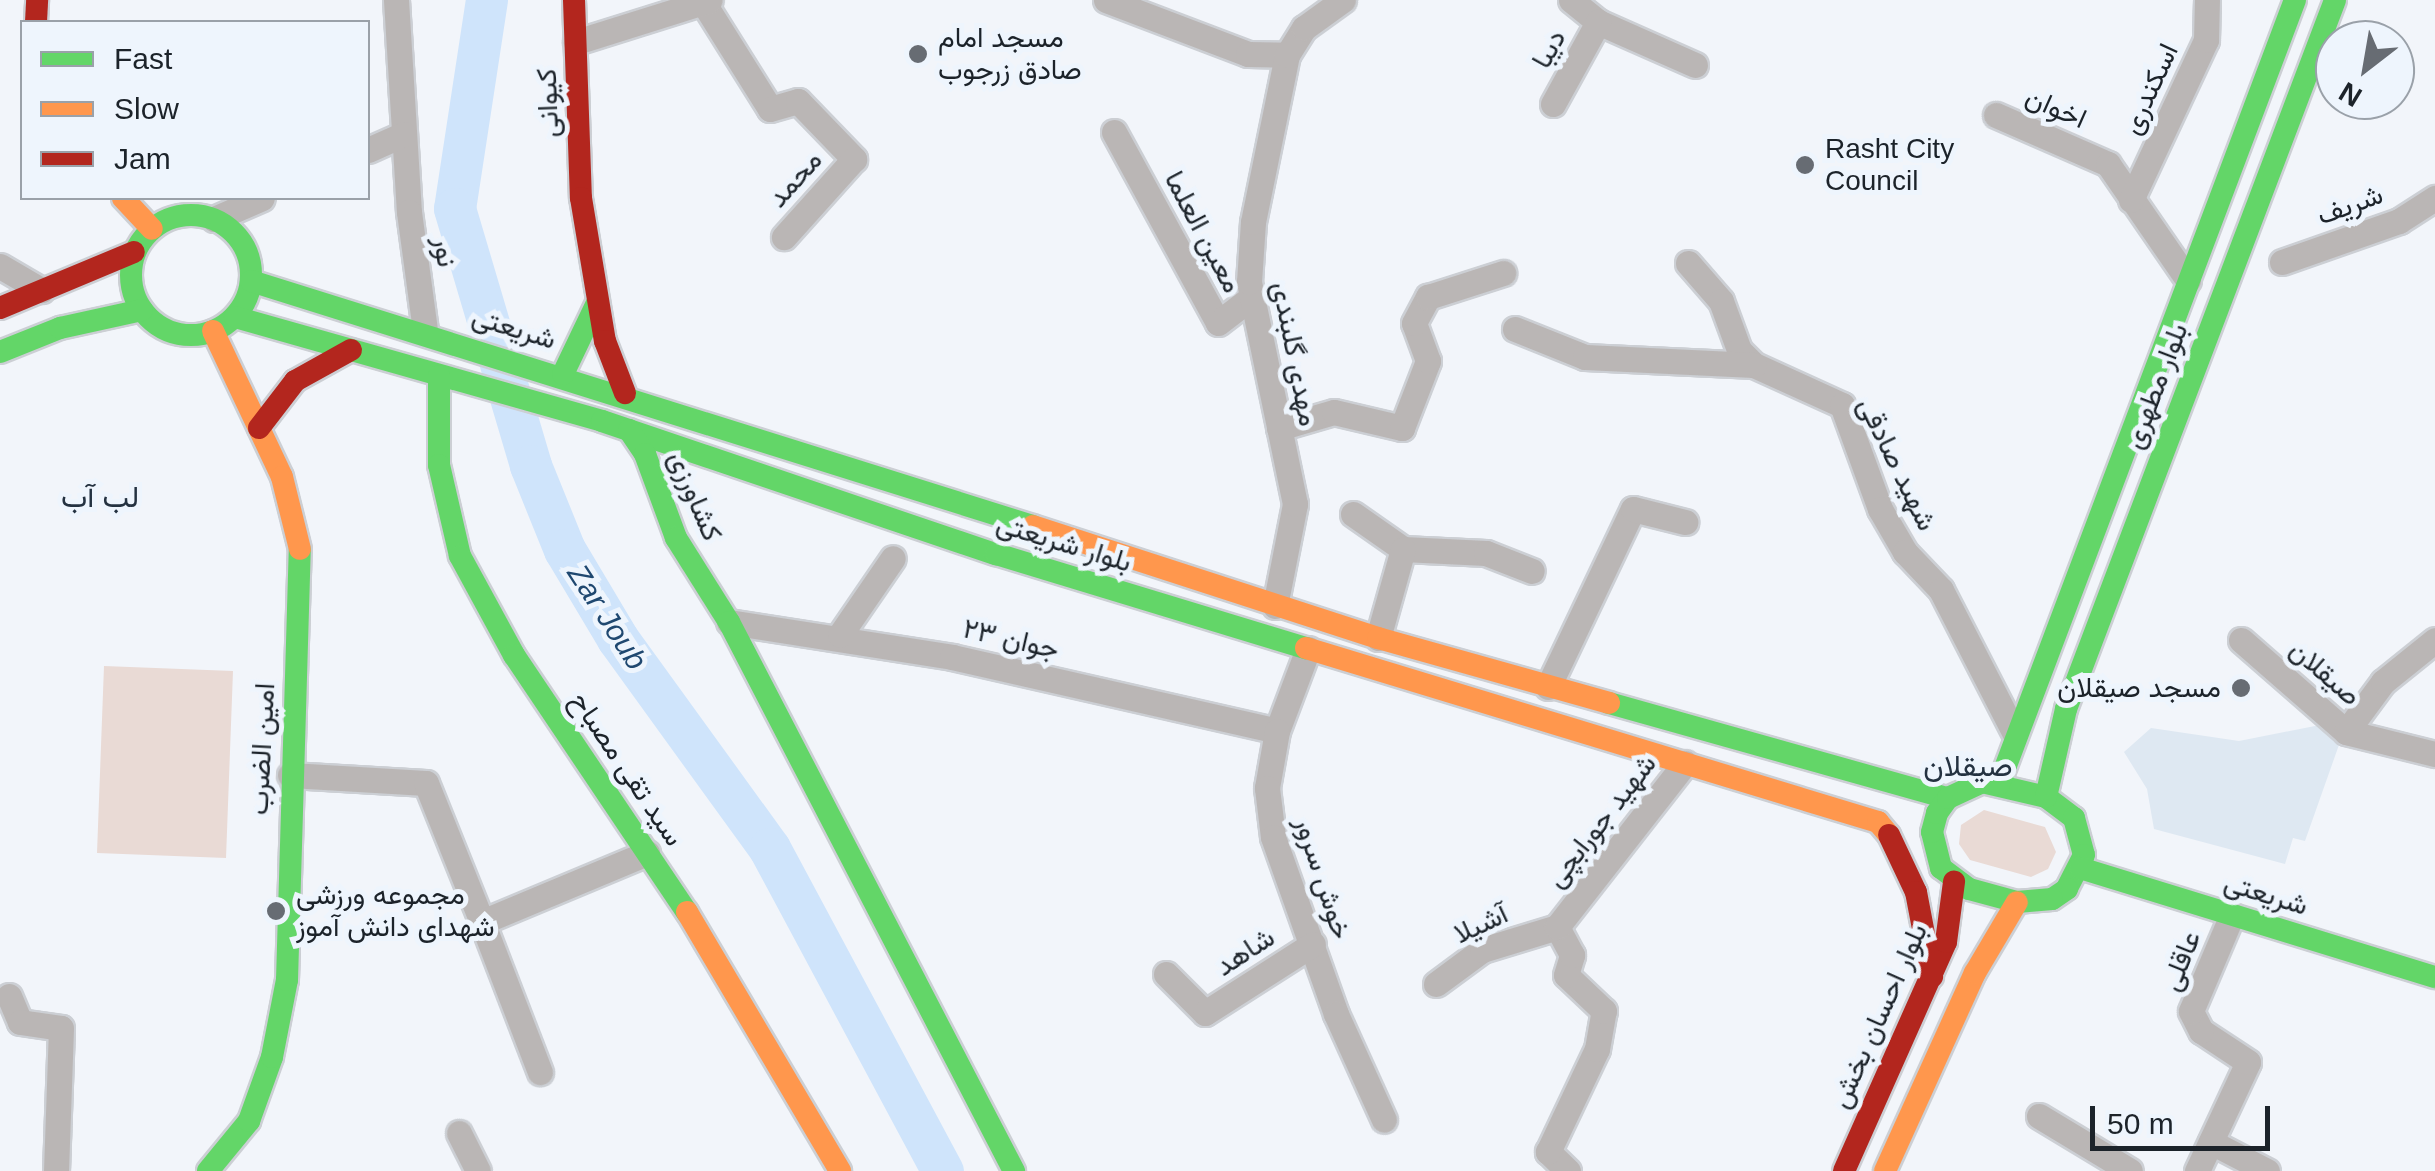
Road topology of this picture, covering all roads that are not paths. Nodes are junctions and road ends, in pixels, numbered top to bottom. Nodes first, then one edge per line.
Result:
1 (396, 0) edge
2 (574, 0) edge
3 (1309, 0) edge
4 (1343, 0) edge
5 (1572, 0) edge
6 (2206, 0) edge
7 (2294, 0) edge
8 (2334, 0) edge
9 (706, 1) edge
10 (1116, 2) edge
11 (1598, 22) junction
12 (1304, 28) junction
13 (576, 42) junction
14 (1288, 55) junction
15 (1695, 64) dead end
16 (1553, 104) dead end
17 (1996, 115) dead end
18 (1114, 132) dead end
19 (404, 134) junction
20 (370, 149) edge
21 (2435, 198) edge
22 (125, 200) edge
23 (257, 200) edge
24 (2131, 200) junction
25 (214, 219) junction
26 (152, 228) junction
27 (784, 237) dead end
28 (134, 252) junction
29 (2282, 262) dead end
30 (1688, 263) dead end
31 (0, 266) edge
32 (1504, 272) dead end
33 (2188, 280) junction
34 (251, 281) junction
35 (41, 290) junction
36 (1252, 297) junction
37 (598, 302) junction
38 (0, 308) edge
39 (142, 310) junction
40 (235, 317) junction
41 (1515, 329) dead end
42 (212, 331) junction
43 (436, 335) junction
44 (351, 350) junction
45 (0, 352) edge
46 (1754, 366) junction
47 (563, 374) junction
48 (447, 378) junction
49 (625, 393) junction
50 (259, 428) junction
51 (1279, 428) junction
52 (629, 430) junction
53 (1353, 514) dead end
54 (1686, 522) dead end
55 (1404, 549) junction
56 (893, 558) dead end
57 (1532, 572) dead end
58 (1275, 606) junction
59 (730, 622) junction
60 (840, 635) junction
61 (1378, 638) junction
62 (2240, 640) dead end
63 (2435, 640) edge
64 (1308, 649) junction
65 (1548, 687) junction
66 (760, 691) junction
67 (1277, 731) junction
68 (2346, 732) junction
69 (2015, 734) junction
70 (2435, 754) edge
71 (1685, 763) junction
72 (290, 775) junction
73 (1867, 776) junction
74 (1999, 784) junction
75 (2046, 797) junction
76 (1948, 798) junction
77 (1854, 814) junction
78 (647, 852) junction
79 (2080, 868) junction
80 (1954, 882) junction
81 (2016, 902) junction
82 (2232, 914) junction
83 (482, 922) junction
84 (1557, 927) junction
85 (1313, 944) junction
86 (1166, 974) dead end
87 (1932, 976) junction
88 (2435, 977) edge
89 (1436, 984) dead end
90 (9, 996) dead end
91 (540, 1072) dead end
92 (2039, 1116) dead end
93 (1384, 1120) dead end
94 (459, 1133) dead end
95 (2211, 1142) junction
96 (231, 1143) junction
97 (56, 1171) edge
98 (208, 1171) edge
99 (247, 1171) edge
100 (478, 1171) edge
101 (840, 1171) edge
102 (1014, 1171) edge
103 (1568, 1171) edge
104 (1844, 1171) edge
105 (1886, 1171) edge
106 (2130, 1171) edge
107 (2197, 1171) edge
108 (2267, 1171) edge

1 - 19 street, نور
2 - 13 main road
3 - 12 street
4 - 12 street
5 - 11 street
6 - 24 street, اسکندری
7 - 33 main road, بلوار مطهری
8 - 75 main road, بلوار مطهری
9 - 13 street, کیوانی
9 - 27 street, محمد
10 - 14 street
11 - 15 street
11 - 16 street, دیبا
12 - 14 street, مهدی گلبندی
13 - 37 main road, کیوانی
14 - 36 street, مهدی گلبندی
17 - 24 street, اخوان
18 - 36 street, معین العلما
19 - 20 street
19 - 43 street, نور
21 - 29 street, شریف
22 - 26 main road
23 - 25 street
24 - 33 street, اخوان
25 - 26 main road
25 - 34 main road
26 - 28 main road
28 - 35 main road
28 - 39 main road
30 - 46 street
31 - 35 street
32 - 51 street
33 - 69 main road, بلوار مطهری
34 - 40 main road
34 - 43 main road
35 - 38 main road
36 - 51 street, مهدی گلبندی
37 - 47 main road
37 - 49 main road, کیوانی
39 - 42 main road
39 - 45 main road
40 - 42 main road
40 - 44 main road, بلوار شریعتی
41 - 46 street
42 - 50 main road, امین الضرب
43 - 47 main road, شریعتی
44 - 48 main road, بلوار شریعتی
44 - 50 main road
46 - 69 street, شهید صادقی
47 - 49 main road, بلوار شریعتی
48 - 52 main road, بلوار شریعتی
48 - 78 main road, سید تقی مصباح
49 - 52 main road, کیوانی
49 - 58 main road, بلوار شریعتی
50 - 72 main road, امین الضرب
51 - 58 street, مهدی گلبندی
52 - 59 main road, کشاورزی
52 - 64 main road, بلوار شریعتی
52 - 66 main road, کشاورزی
53 - 55 street
54 - 65 street
55 - 57 street
55 - 61 street
56 - 60 street
58 - 61 main road, بلوار شریعتی
59 - 60 street, جوان ۲۳
59 - 66 main road, کشاورزی
60 - 67 street, جوان ۲۳
61 - 65 main road, بلوار شریعتی
62 - 68 street, صیقلان
63 - 68 street
64 - 67 street, خوش سرور
64 - 71 main road, بلوار شریعتی
65 - 73 main road, بلوار شریعتی
66 - 102 main road, کشاورزی
67 - 85 street, خوش سرور
68 - 70 street, صیقلان
69 - 74 main road, بلوار مطهری
71 - 77 main road, بلوار شریعتی
71 - 84 street, شهید جورابچی
72 - 83 street
72 - 96 main road, امین الضرب
73 - 76 main road, بلوار شریعتی
73 - 77 main road
74 - 75 main road
74 - 76 main road
75 - 79 main road
76 - 80 main road
77 - 87 main road, بلوار شریعتی
78 - 83 street
78 - 101 main road, سید تقی مصباح
79 - 81 main road
79 - 82 main road, شریعتی
80 - 81 main road
80 - 87 main road, بلوار احسان بخش
81 - 105 main road
82 - 88 main road, شریعتی
82 - 95 street, عاقلی
83 - 91 street
84 - 89 street, آشیلا
84 - 103 street, شهید جورابچی
85 - 86 street, شاهد
85 - 93 street, خوش سرور
87 - 104 main road, بلوار احسان بخش
90 - 97 street
92 - 106 street
94 - 100 street
95 - 107 street, عاقلی
95 - 108 street
96 - 98 main road, امین الضرب
96 - 99 main road

